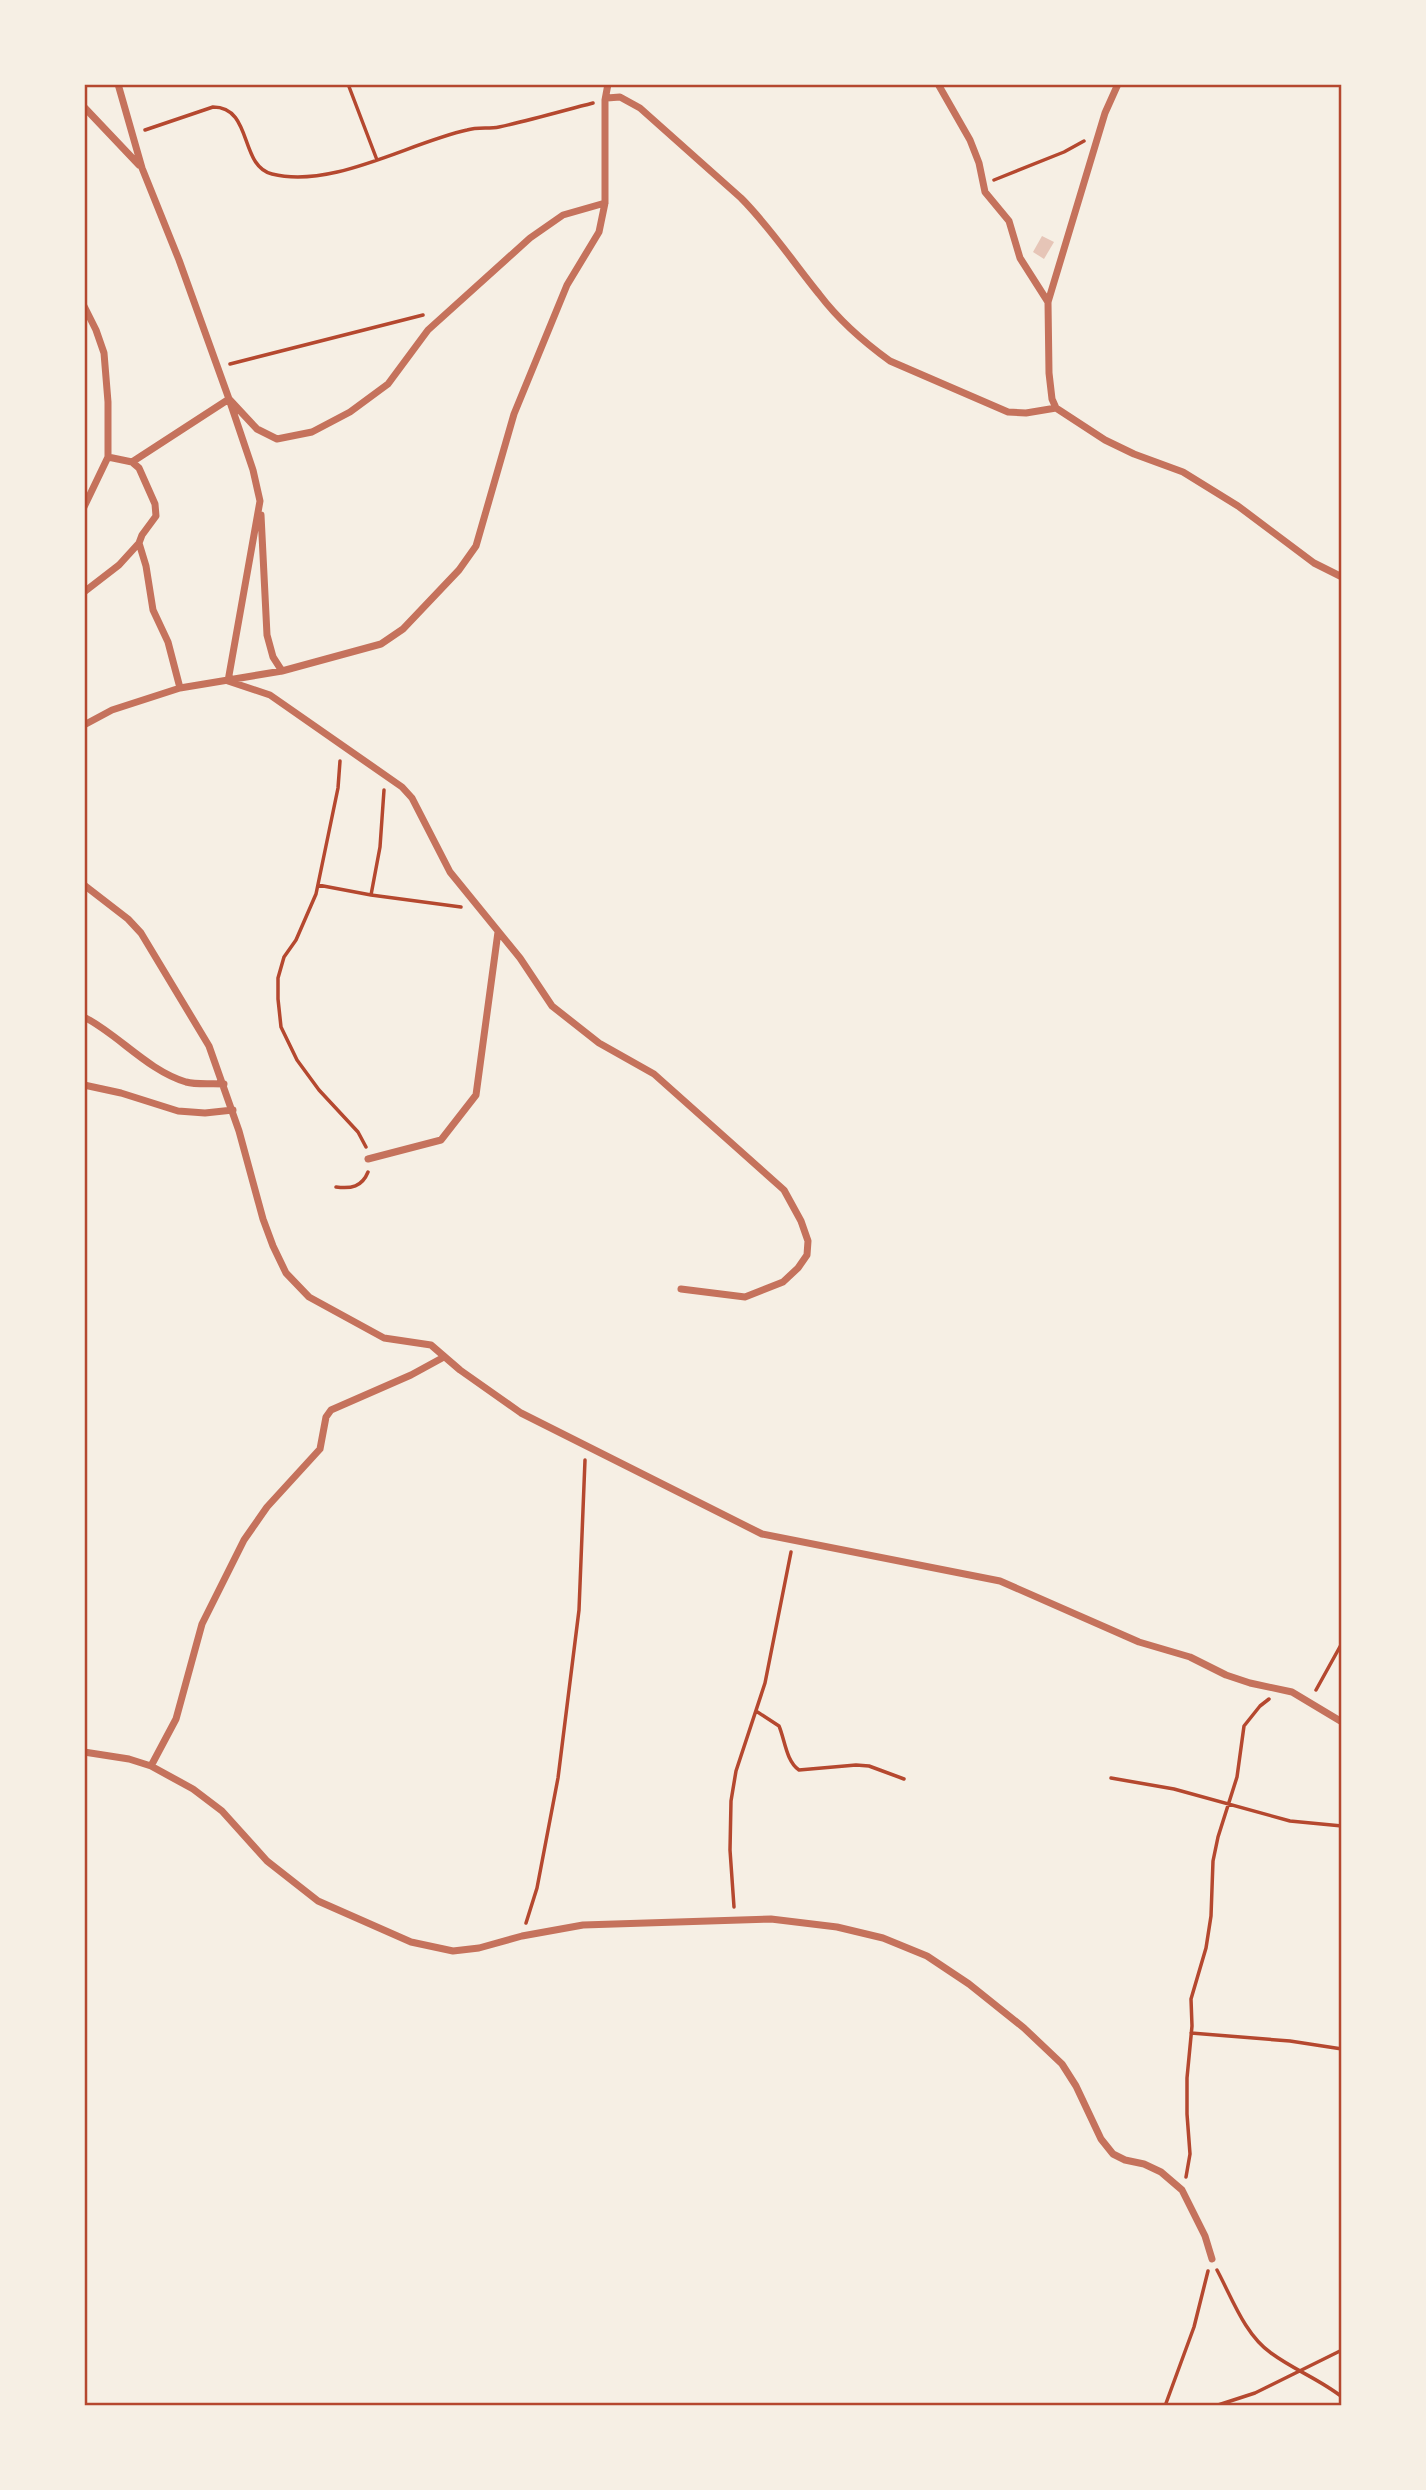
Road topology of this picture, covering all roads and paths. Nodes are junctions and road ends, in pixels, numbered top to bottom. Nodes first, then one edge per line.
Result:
1 (118, 84) edge
2 (348, 84) edge
3 (608, 84) edge
4 (938, 84) edge
5 (1118, 84) edge
6 (605, 100) junction
7 (84, 107) edge
8 (132, 134) junction
9 (1099, 134) junction
10 (377, 160) junction
11 (142, 168) junction
12 (983, 184) junction
13 (605, 203) junction
14 (1048, 302) junction
15 (84, 306) edge
16 (428, 314) dead end
17 (218, 367) junction
18 (229, 399) junction
19 (1056, 408) junction
20 (108, 457) junction
21 (132, 462) junction
22 (260, 501) junction
23 (84, 507) edge
24 (139, 543) junction
25 (1342, 577) edge
26 (84, 592) edge
27 (282, 671) junction
28 (228, 681) junction
29 (180, 688) junction
30 (84, 725) edge
31 (341, 745) junction
32 (385, 775) junction
33 (84, 885) edge
34 (318, 885) junction
35 (371, 895) junction
36 (480, 909) junction
37 (498, 932) junction
38 (84, 1017) edge
39 (224, 1084) junction
40 (84, 1085) edge
41 (233, 1110) junction
42 (368, 1159) junction
43 (336, 1187) dead end
44 (681, 1289) dead end
45 (444, 1357) junction
46 (586, 1445) junction
47 (793, 1540) junction
48 (1342, 1643) edge
49 (1281, 1689) junction
50 (1309, 1701) junction
51 (756, 1711) junction
52 (1342, 1722) edge
53 (84, 1752) edge
54 (152, 1766) junction
55 (1111, 1778) dead end
56 (904, 1779) dead end
57 (1228, 1805) junction
58 (1342, 1826) edge
59 (734, 1920) junction
60 (523, 1936) junction
61 (1191, 2033) junction
62 (1342, 2049) edge
63 (1182, 2190) junction
64 (1212, 2259) junction
65 (1342, 2350) edge
66 (1299, 2370) junction
67 (1342, 2397) edge
68 (1165, 2406) edge
69 (1215, 2406) edge

1 - 8 street
2 - 10 path
3 - 6 street
4 - 12 street
5 - 9 street
6 - 10 path
6 - 13 street
6 - 19 street
7 - 11 street
8 - 10 path
8 - 11 street
9 - 12 path
9 - 14 street
11 - 17 street
12 - 14 street
13 - 18 street
13 - 27 street
14 - 19 street
15 - 20 street
16 - 17 path
17 - 18 street
18 - 21 street
18 - 22 street
19 - 25 street
20 - 21 street
20 - 23 street
21 - 24 street
22 - 27 street
22 - 28 street
24 - 26 street
24 - 29 street
27 - 28 street
28 - 29 street
28 - 31 street
29 - 30 street
31 - 32 street
31 - 34 path
32 - 35 path
32 - 36 street
33 - 39 street
34 - 35 path
34 - 42 path
35 - 36 path
36 - 37 street
37 - 42 street
37 - 44 street
38 - 39 street
39 - 41 street
40 - 41 street
41 - 45 street
42 - 43 path
45 - 46 street
45 - 54 street
46 - 47 street
46 - 60 path
47 - 49 street
47 - 51 path
48 - 50 path
49 - 50 street
49 - 57 path
50 - 52 street
51 - 56 path
51 - 59 path
53 - 54 street
54 - 60 street
55 - 57 path
57 - 58 path
57 - 61 path
59 - 60 street
59 - 63 street
61 - 62 path
61 - 63 path
63 - 64 street
64 - 66 path
64 - 68 path
65 - 66 path
66 - 67 path
66 - 69 path

